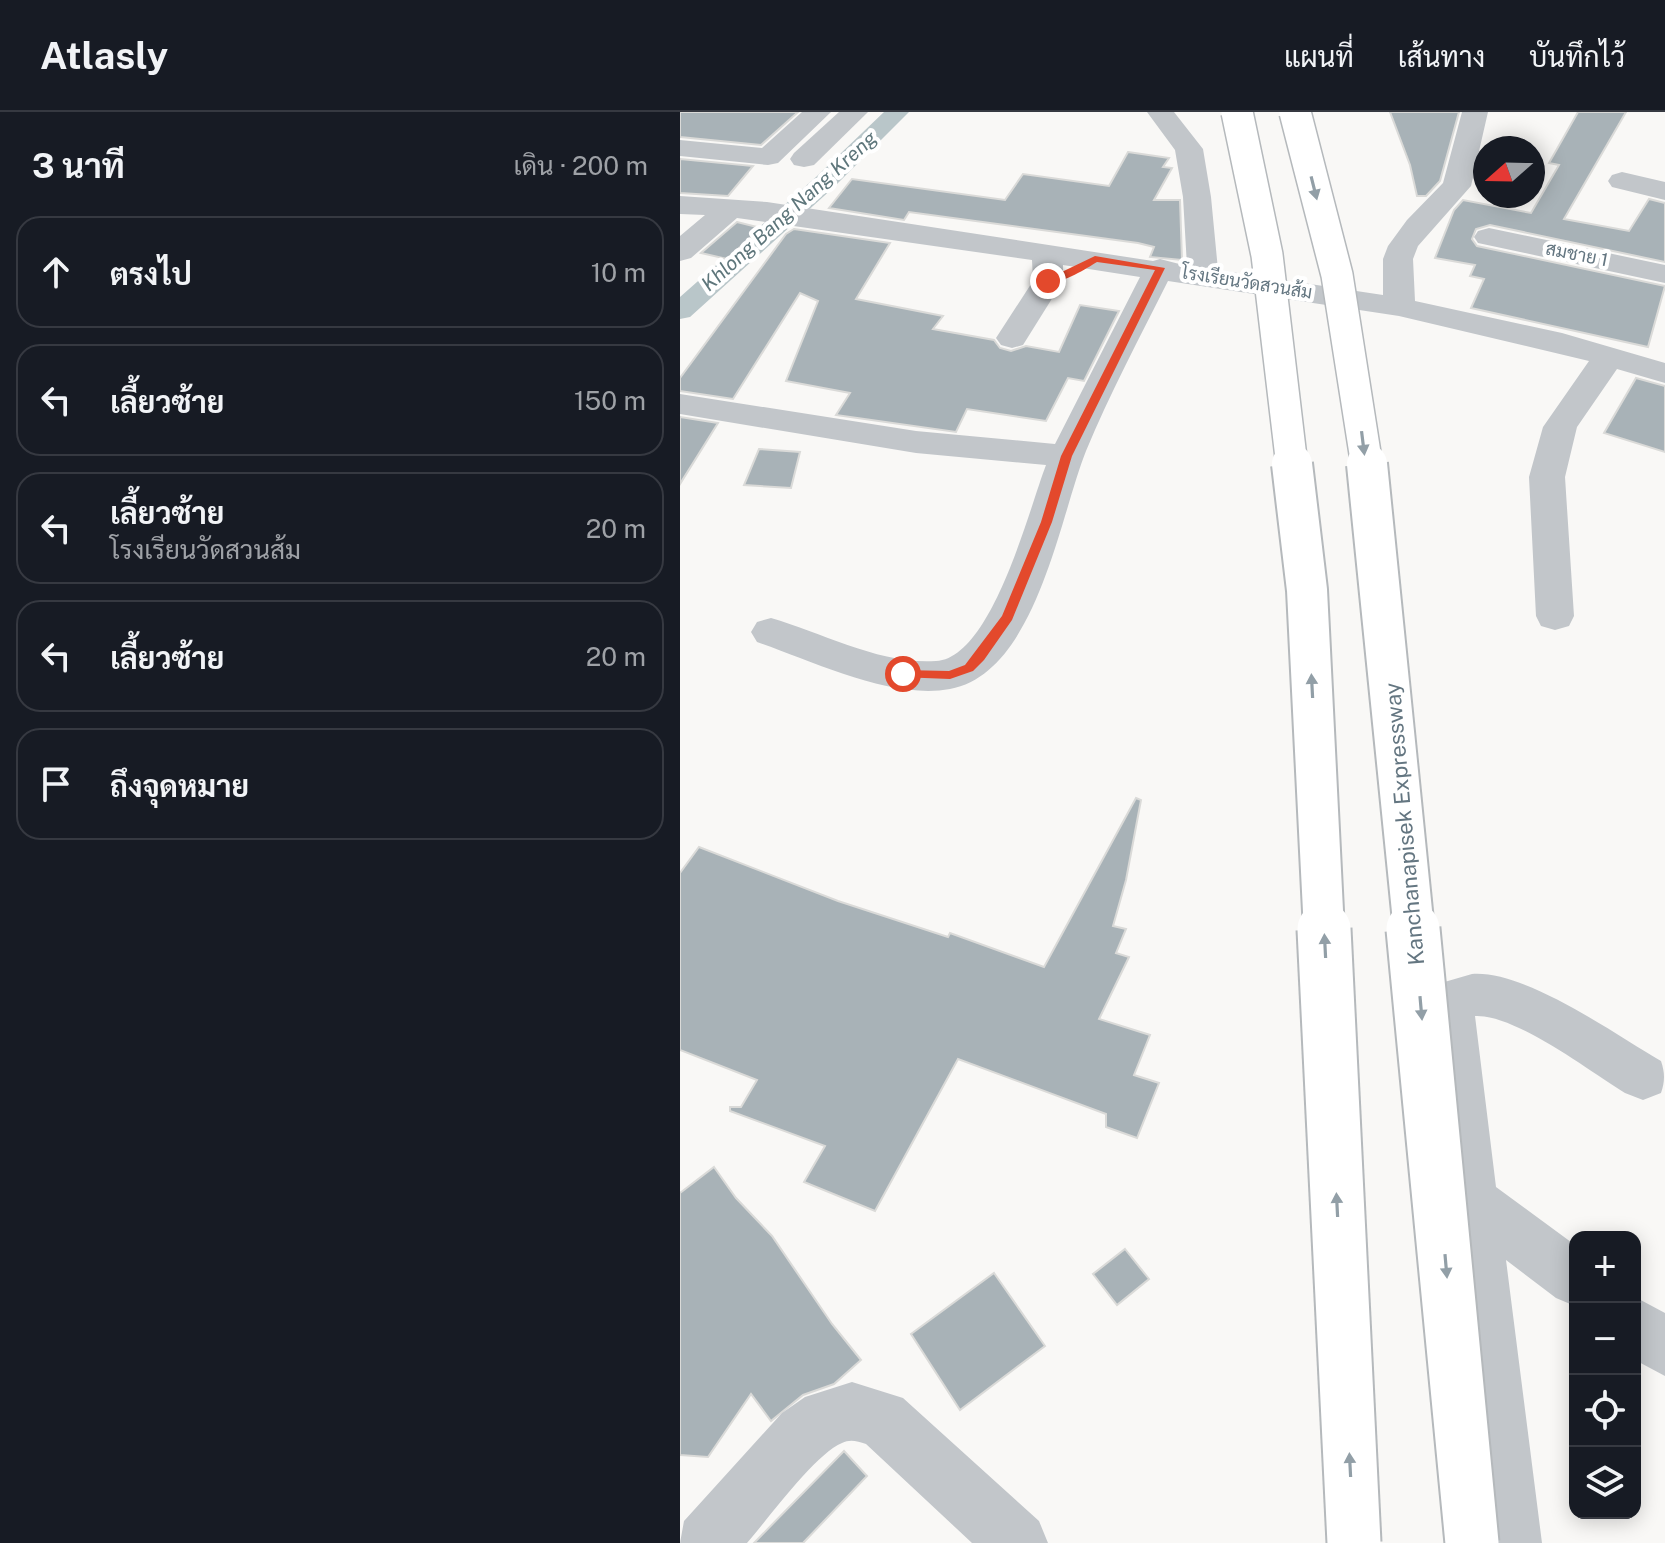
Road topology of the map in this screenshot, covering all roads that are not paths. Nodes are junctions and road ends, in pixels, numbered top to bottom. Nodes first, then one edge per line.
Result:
1 (1160, 112) edge
2 (1237, 112) edge
3 (1295, 112) edge
4 (1475, 112) edge
5 (830, 119) edge
6 (680, 148) edge
7 (1622, 181) dead end
8 (1665, 191) edge
9 (761, 199) junction
10 (680, 205) edge
11 (1489, 237) dead end
12 (680, 252) edge
13 (1047, 266) junction
14 (1160, 268) junction
15 (1665, 274) edge
16 (1203, 275) junction
17 (1399, 307) junction
18 (1012, 338) dead end
19 (1609, 357) junction
20 (1665, 373) edge
21 (680, 404) edge
22 (1067, 456) junction
23 (1555, 616) dead end
24 (771, 632) dead end
25 (1643, 1077) dead end
26 (1473, 1202) junction
27 (1569, 1274) edge
28 (1641, 1330) edge
29 (1665, 1348) edge
30 (706, 1543) edge
31 (1017, 1543) edge
32 (1354, 1543) edge
33 (1472, 1543) edge
34 (1511, 1543) edge

1 - 16 street
32 -> 2 highway, bridge
3 -> 33 highway, Kanchanapisek Expressway, bridge
4 - 17 street
5 - 6 street
5 - 9 street
7 - 8 street
9 - 10 street, โรงเรียนวัดสวนส้ม
9 - 12 street
9 - 13 street, โรงเรียนวัดสวนส้ม
11 - 15 street, สมชาย 1
13 - 14 street, โรงเรียนวัดสวนส้ม
13 - 18 street
14 - 16 street, โรงเรียนวัดสวนส้ม
14 - 22 street
16 - 17 street, โรงเรียนวัดสวนส้ม
17 - 19 street, โรงเรียนวัดสวนส้ม
19 - 20 street, โรงเรียนวัดสวนส้ม
19 - 23 street
21 - 22 street
22 - 24 street
25 - 26 street
26 - 27 street
26 - 34 street
28 - 29 street
30 - 31 street

